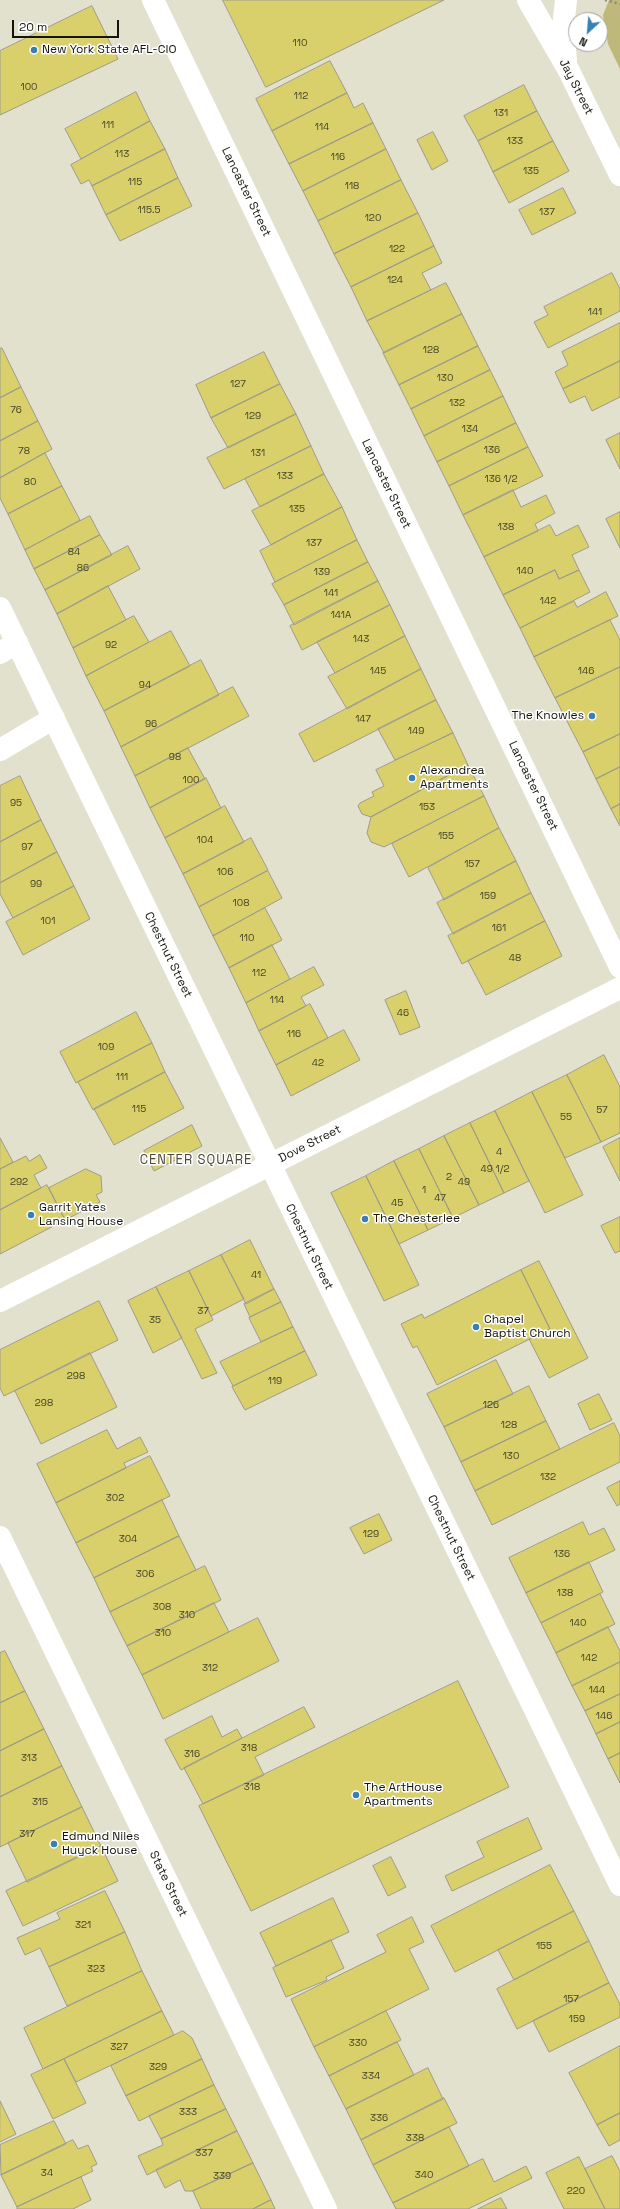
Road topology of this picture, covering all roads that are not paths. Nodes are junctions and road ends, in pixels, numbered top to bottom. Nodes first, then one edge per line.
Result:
1 (153, 0) edge
2 (528, 0) edge
3 (566, 0) edge
4 (568, 69) junction
5 (620, 175) edge
6 (0, 608) edge
7 (8, 648) edge
8 (54, 718) junction
9 (0, 750) edge
10 (620, 967) edge
11 (620, 988) edge
12 (270, 1165) junction
13 (0, 1301) edge
14 (0, 1537) edge
15 (620, 1885) edge
16 (326, 2209) edge

1 - 10 street, Lancaster Street
2 - 4 street, Jay Street
3 - 4 street
4 - 5 street, Jay Street
6 - 7 street, Chestnut Street
7 - 8 street, Chestnut Street
8 - 9 street
8 - 12 street, Chestnut Street
11 - 12 street, Dove Street
12 - 13 street, Dove Street
12 - 15 street, Chestnut Street
14 - 16 street, State Street

